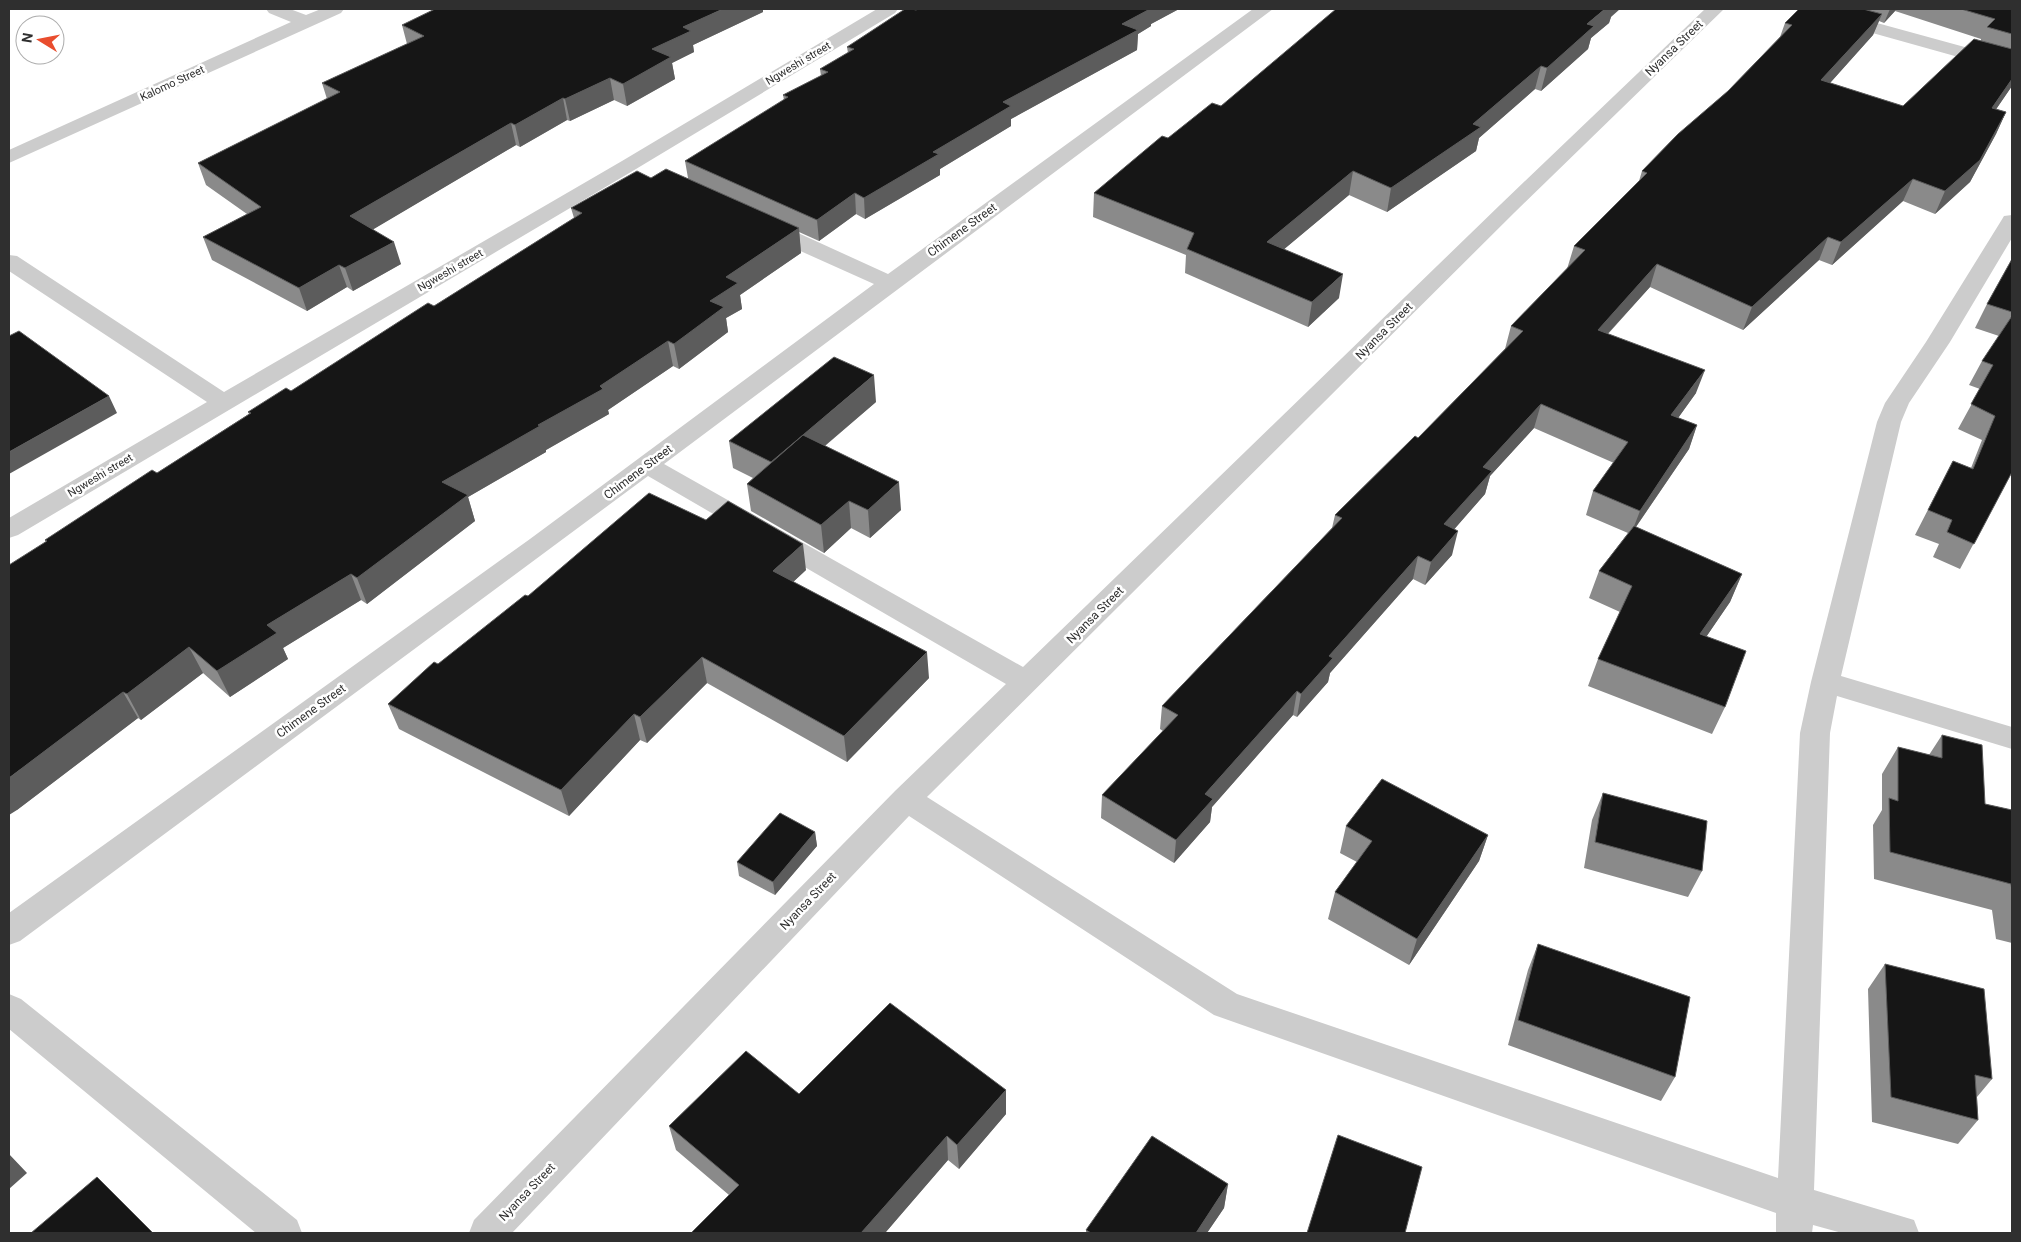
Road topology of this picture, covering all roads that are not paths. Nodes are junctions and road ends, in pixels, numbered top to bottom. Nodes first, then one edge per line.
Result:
1 (275, 9) edge
2 (335, 9) edge
3 (889, 9) edge
4 (1264, 9) edge
5 (1715, 9) edge
6 (1808, 9) edge
7 (306, 22) junction
8 (2012, 66) edge
9 (9, 157) edge
10 (746, 218) edge
11 (2012, 221) edge
12 (9, 261) edge
13 (890, 283) junction
14 (223, 402) junction
15 (647, 465) junction
16 (9, 529) edge
17 (1026, 682) junction
18 (1825, 682) junction
19 (2012, 738) edge
20 (906, 799) junction
21 (9, 932) edge
22 (9, 1009) edge
23 (1795, 1217) edge
24 (284, 1233) edge
25 (487, 1233) edge
26 (1901, 1233) edge

1 - 7 street
2 - 7 street, Kalomo Street
3 - 14 street, Ngweshi street
4 - 13 street, Chimene Street
5 - 17 street, Nyansa Street
6 - 8 street
7 - 9 street, Kalomo Street
10 - 13 street
11 - 18 street
12 - 14 street
13 - 15 street, Chimene Street
14 - 16 street, Ngweshi street
15 - 17 street
15 - 21 street, Chimene Street
17 - 20 street, Nyansa Street
18 - 19 street
18 - 23 street
20 - 23 street
20 - 25 street, Nyansa Street
22 - 24 street
23 - 26 street

